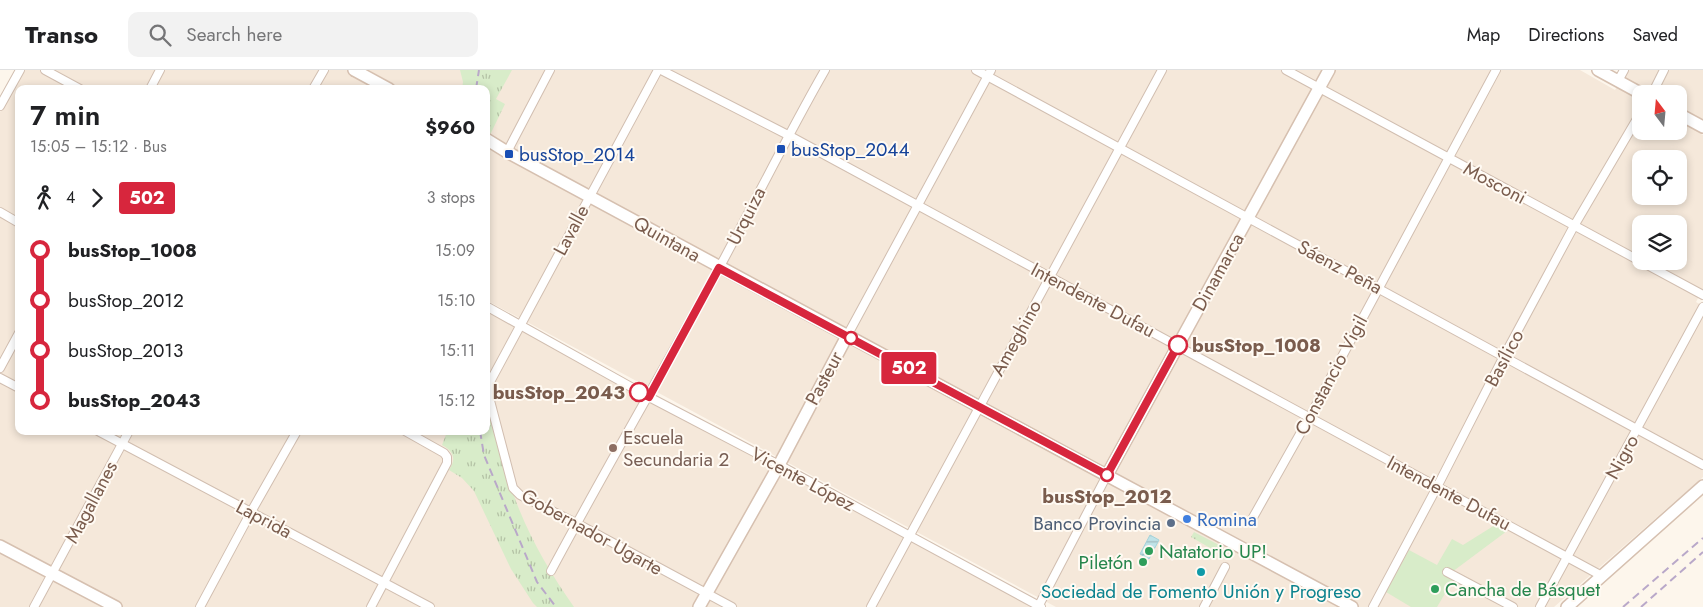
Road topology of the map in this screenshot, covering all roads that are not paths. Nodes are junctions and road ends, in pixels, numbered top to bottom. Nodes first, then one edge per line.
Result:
1 (20, 70) edge
2 (45, 70) edge
3 (160, 70) edge
4 (324, 70) edge
5 (354, 70) edge
6 (550, 70) edge
7 (660, 70) edge
8 (825, 70) edge
9 (976, 70) edge
10 (1162, 70) edge
11 (1286, 70) edge
12 (1329, 70) edge
13 (1496, 70) edge
14 (1598, 70) edge
15 (1624, 70) edge
16 (1664, 70) edge
17 (990, 73) edge
18 (1618, 81) junction
19 (73, 85) edge
20 (152, 85) edge
21 (316, 85) edge
22 (382, 85) edge
23 (1656, 85) edge
24 (1320, 88) junction
25 (1632, 89) edge
26 (0, 106) edge
27 (1688, 118) edge
28 (1703, 126) edge
29 (1632, 127) edge
30 (788, 135) junction
31 (490, 141) edge
32 (1119, 148) junction
33 (507, 152) junction
34 (1448, 157) junction
35 (589, 197) junction
36 (918, 205) junction
37 (0, 212) edge
38 (1248, 217) junction
39 (15, 221) edge
40 (1574, 226) junction
41 (719, 268) junction
42 (1049, 277) junction
43 (1378, 288) junction
44 (1703, 295) edge
45 (1703, 307) edge
46 (490, 308) edge
47 (520, 325) junction
48 (846, 336) junction
49 (15, 340) edge
50 (1178, 345) junction
51 (1504, 356) junction
52 (0, 368) edge
53 (0, 378) edge
54 (490, 384) edge
55 (15, 386) edge
56 (649, 397) junction
57 (490, 401) edge
58 (979, 406) junction
59 (1309, 418) junction
60 (1638, 428) junction
61 (105, 435) edge
62 (127, 435) edge
63 (295, 435) edge
64 (412, 435) edge
65 (122, 444) junction
66 (779, 465) junction
67 (1703, 465) edge
68 (1107, 475) junction
69 (1703, 486) edge
70 (1437, 488) junction
71 (250, 512) junction
72 (1251, 521) dead end
73 (576, 523) junction
74 (909, 537) junction
75 (0, 546) edge
76 (1566, 557) junction
77 (1225, 567) dead end
78 (551, 571) dead end
79 (1447, 572) dead end
80 (53, 573) junction
81 (1602, 576) junction
82 (384, 582) junction
83 (706, 593) junction
84 (34, 607) edge
85 (116, 607) edge
86 (200, 607) edge
87 (370, 607) edge
88 (430, 607) edge
89 (699, 607) edge
90 (732, 607) edge
91 (871, 607) edge
92 (1039, 607) edge
93 (1204, 607) edge
94 (1352, 607) edge
95 (1373, 607) edge
96 (1513, 607) edge
97 (1540, 607) edge
98 (1567, 607) edge

1 - 26 street
2 - 19 street
3 - 20 street
4 - 21 street
5 - 22 street
6 - 33 street
7 - 30 street, Intendente Dufau
7 - 35 street, Lavalle
8 - 30 street, Urquiza
9 - 17 street, Sáenz Peña
10 - 32 street, Ameghino
11 - 24 street, Mosconi
12 - 24 street, Dinamarca
13 - 34 street, Constancio Vigil
14 - 18 street
15 - 18 street
16 - 23 street
17 - 32 street, Sáenz Peña
17 - 36 street, Pasteur
18 - 25 street
24 - 34 street, Mosconi
24 - 38 street, Dinamarca
27 - 28 street
29 - 40 street, Basílico
30 - 36 street, Intendente Dufau
30 - 41 street, Urquiza
31 - 33 street, Quintana
32 - 38 street, Sáenz Peña
32 - 42 street, Ameghino
33 - 35 street, Quintana
34 - 40 street, Mosconi
34 - 43 street, Constancio Vigil
35 - 41 street, Quintana
35 - 47 street, Lavalle
36 - 42 street, Intendente Dufau
36 - 48 street, Pasteur
37 - 39 street
38 - 43 street, Sáenz Peña
38 - 50 street, Dinamarca
40 - 44 street, Mosconi
40 - 51 street, Basílico
41 - 48 street, Quintana
41 - 56 street, Urquiza
42 - 50 street, Intendente Dufau
42 - 58 street, Ameghino
43 - 51 street, Sáenz Peña
43 - 59 street, Constancio Vigil
45 - 60 street, Nigro
46 - 47 street, Vicente López
47 - 54 street, Lavalle
47 - 56 street, Vicente López
48 - 58 street, Quintana
48 - 66 street, Pasteur
49 - 52 street
50 - 59 street, Intendente Dufau
50 - 68 street, Dinamarca
51 - 60 street, Sáenz Peña
51 - 70 street, Basílico
53 - 55 street
56 - 66 street, Vicente López
56 - 73 street, Urquiza
57 - 73 street, Gobernador Ugarte
58 - 68 street, Quintana
58 - 74 street, Ameghino
59 - 70 street, Intendente Dufau
59 - 72 street, Constancio Vigil
60 - 67 street, Sáenz Peña
60 - 76 street, Nigro
61 - 65 street, Laprida
62 - 65 street, Magallanes
63 - 71 street
64 - 82 street
65 - 71 street, Laprida
65 - 80 street, Magallanes
66 - 74 street, Vicente López
66 - 83 street, Pasteur
68 - 92 street, Dinamarca
68 - 94 street, Quintana
69 - 81 street
70 - 76 street, Intendente Dufau
70 - 95 street, Basílico
71 - 82 street, Laprida
71 - 86 street
73 - 78 street, Urquiza
73 - 83 street, Gobernador Ugarte
74 - 91 street, Ameghino
74 - 92 street, Vicente López
75 - 80 street
76 - 81 street, Intendente Dufau
76 - 97 street, Nigro
77 - 93 street
79 - 96 street
80 - 84 street, Magallanes
80 - 85 street
81 - 98 street
82 - 87 street
82 - 88 street, Laprida
83 - 89 street, Pasteur
83 - 90 street, Gobernador Ugarte

